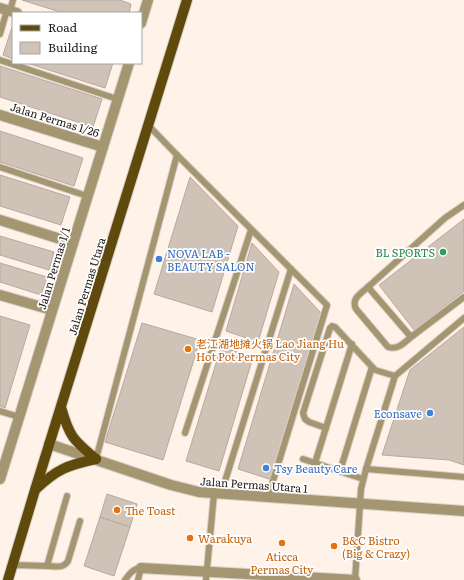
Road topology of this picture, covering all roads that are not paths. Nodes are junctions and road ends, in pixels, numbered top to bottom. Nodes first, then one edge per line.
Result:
1 (13, 0) edge
2 (148, 0) edge
3 (188, 0) edge
4 (8, 11) edge
5 (142, 20) edge
6 (0, 34) edge
7 (0, 60) edge
8 (12, 64) edge
9 (12, 64) edge
10 (129, 64) edge
11 (118, 99) junction
12 (0, 115) edge
13 (148, 124) junction
14 (103, 147) junction
15 (177, 155) junction
16 (0, 167) edge
17 (88, 196) junction
18 (464, 205) edge
19 (0, 220) edge
20 (251, 230) junction
21 (73, 242) junction
22 (291, 269) junction
23 (368, 288) junction
24 (0, 295) edge
25 (464, 297) edge
26 (52, 310) junction
27 (464, 318) edge
28 (411, 337) junction
29 (352, 344) junction
30 (372, 367) junction
31 (395, 376) junction
32 (61, 406) junction
33 (0, 411) edge
34 (19, 417) junction
35 (326, 428) junction
36 (185, 433) dead end
37 (50, 444) junction
38 (96, 459) junction
39 (303, 459) dead end
40 (315, 463) junction
41 (366, 469) junction
42 (340, 471) junction
43 (464, 477) edge
44 (0, 479) edge
45 (363, 479) junction
46 (35, 490) junction
47 (217, 494) junction
48 (67, 496) dead end
49 (268, 497) junction
50 (359, 504) junction
51 (464, 510) edge
52 (80, 521) dead end
53 (13, 565) junction
54 (47, 566) junction
55 (141, 568) junction
56 (206, 576) edge
57 (8, 580) edge
58 (125, 580) edge
59 (138, 580) edge
60 (355, 580) edge

1 - 4 lane
2 - 5 street
3 - 13 main road, Jalan Permas Utara
4 - 6 lane
7 - 9 lane
8 - 11 lane
10 - 11 street, Jalan Permas 1/1
11 - 14 street, Jalan Permas 1/1
12 - 14 street, Jalan Permas 1/26
13 - 15 lane
13 - 32 main road, Jalan Permas Utara
14 - 17 street, Jalan Permas 1/1
15 - 20 lane
15 - 38 lane
16 - 17 lane
17 - 21 street, Jalan Permas 1/1
18 - 23 lane
19 - 21 street
20 - 22 lane
20 - 36 lane
21 - 26 street, Jalan Permas 1/1
22 - 47 lane
22 - 49 lane
23 - 28 lane
23 - 28 lane
24 - 26 street
25 - 28 lane
26 - 34 street, Jalan Permas 1/1
27 - 31 lane
29 - 30 lane
29 - 35 lane
29 - 35 lane
30 - 31 lane
30 - 42 lane
31 - 41 lane
32 - 37 main road, Jalan Permas Utara
32 - 38 main road
33 - 34 lane
34 - 44 street, Jalan Permas 1/1
35 - 40 lane
37 - 38 street, Jalan Permas Utara 1
37 - 46 main road, Jalan Permas Utara
38 - 46 main road
38 - 47 street, Jalan Permas Utara 1
39 - 40 lane
40 - 42 lane
41 - 43 lane
41 - 45 lane
42 - 45 lane
45 - 50 lane
46 - 53 main road, Jalan Permas Utara
47 - 49 street, Jalan Permas Utara 1
47 - 56 lane
48 - 54 lane
49 - 50 street, Jalan Permas Utara 1
50 - 51 street, Jalan Permas Utara 1
50 - 60 lane
52 - 54 lane
53 - 54 lane
53 - 57 main road, Jalan Permas Utara
55 - 56 street
55 - 58 lane
55 - 59 lane
56 - 60 street

